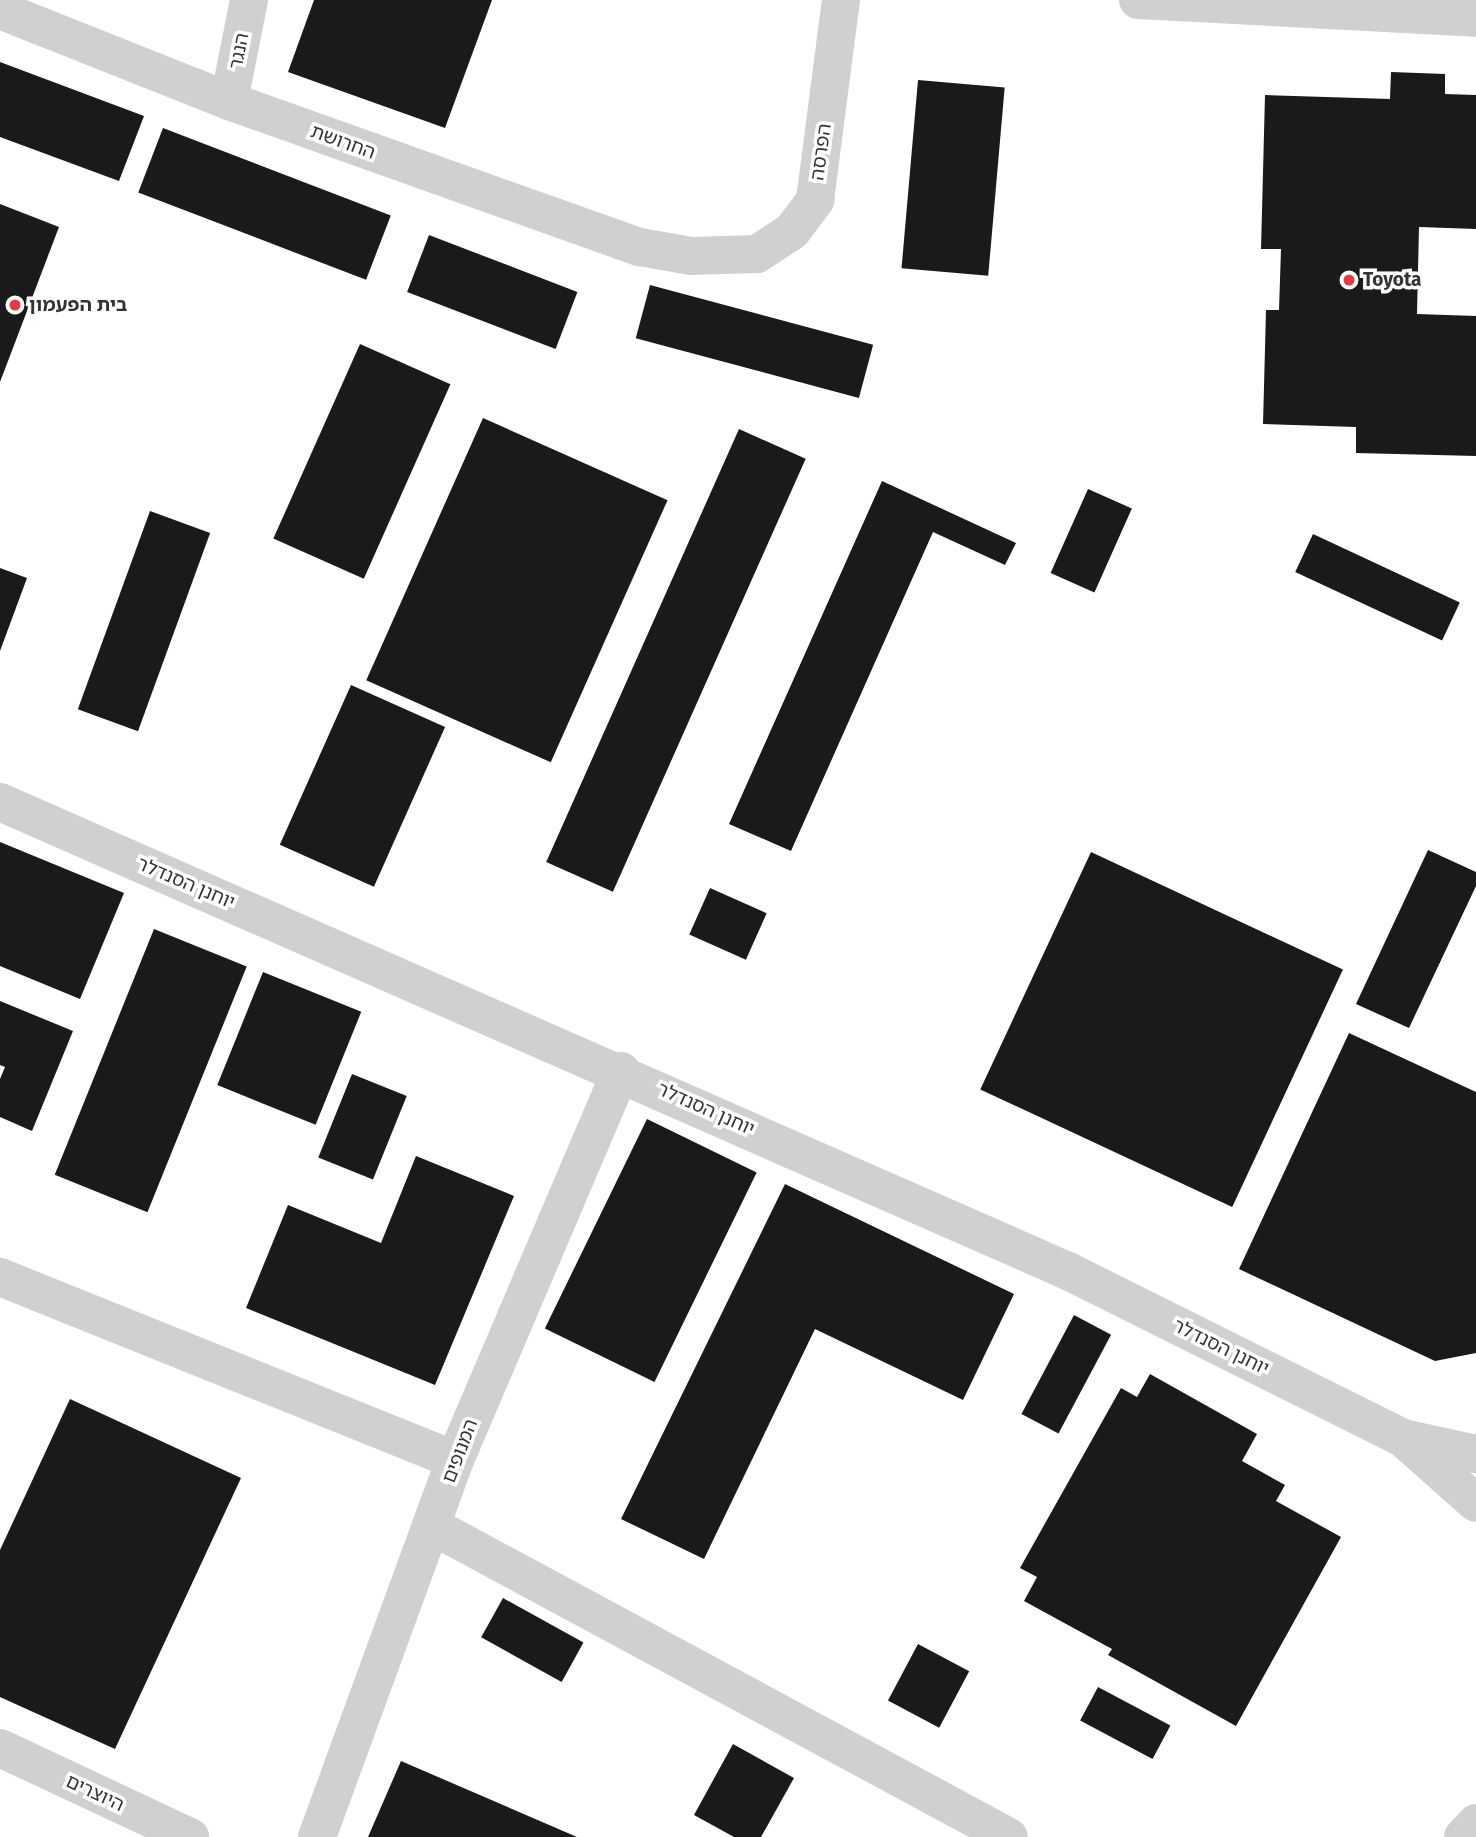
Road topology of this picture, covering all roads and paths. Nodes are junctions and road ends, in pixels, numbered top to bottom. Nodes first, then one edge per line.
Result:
1 (249, 0) edge
2 (841, 0) edge
3 (1139, 0) edge
4 (0, 10) edge
5 (1476, 18) edge
6 (229, 101) junction
7 (691, 256) joint
8 (0, 802) edge
9 (621, 1072) junction
10 (0, 1277) edge
11 (1403, 1438) junction
12 (1476, 1454) edge
13 (455, 1460) junction
14 (1476, 1503) edge
15 (434, 1527) junction
16 (0, 1748) edge
17 (1476, 1823) edge
18 (190, 1837) edge
19 (317, 1837) edge
20 (1009, 1837) edge
21 (1463, 1837) edge

1 - 6 street, הנגר
2 - 7 street, הפרסה
3 - 5 street
4 - 6 street, החרושת
6 - 7 street, החרושת
8 - 9 street, יוחנן הסנדלר
9 - 11 street, יוחנן הסנדלר
9 - 13 street, המנופים
10 - 13 street
11 - 12 street, יוחנן הסנדלר
11 - 14 street, יוחנן הסנדלר
13 - 15 street, המנופים
15 - 19 street, המנופים
15 - 20 street
16 - 18 street, היוצרים
17 - 21 street

